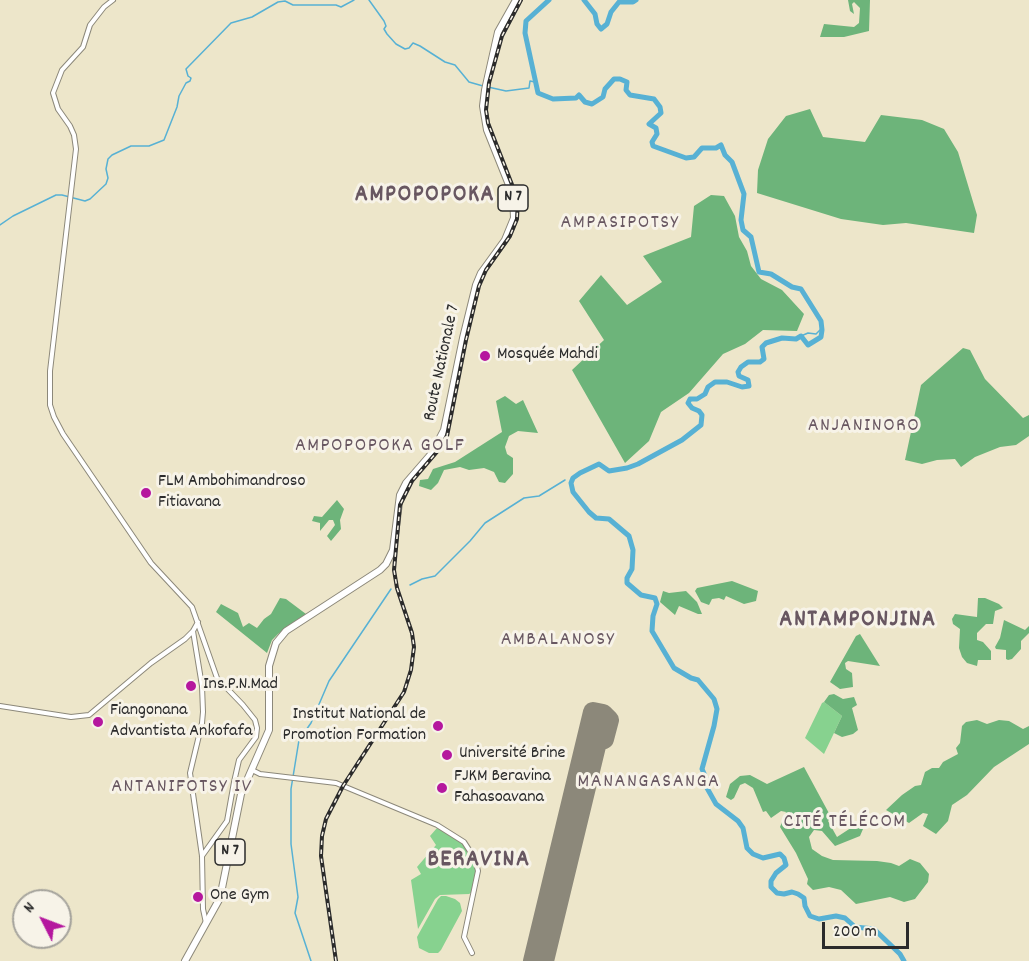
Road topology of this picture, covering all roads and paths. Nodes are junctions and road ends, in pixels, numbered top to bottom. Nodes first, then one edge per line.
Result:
1 (113, 0) edge
2 (516, 0) edge
3 (198, 621) junction
4 (193, 631) junction
5 (0, 706) edge
6 (252, 770) junction
7 (260, 774) junction
8 (248, 779) junction
9 (202, 856) junction
10 (206, 923) junction
11 (472, 953) dead end
12 (185, 961) edge

1 - 3 street
2 - 6 main road, Route Nationale 7 / N 7
3 - 4 street
3 - 9 street
4 - 5 street
4 - 9 street
6 - 7 street
6 - 8 main road, N 7
7 - 8 street
7 - 11 street
8 - 10 main road, N 7
9 - 10 street
10 - 12 main road, N 7

